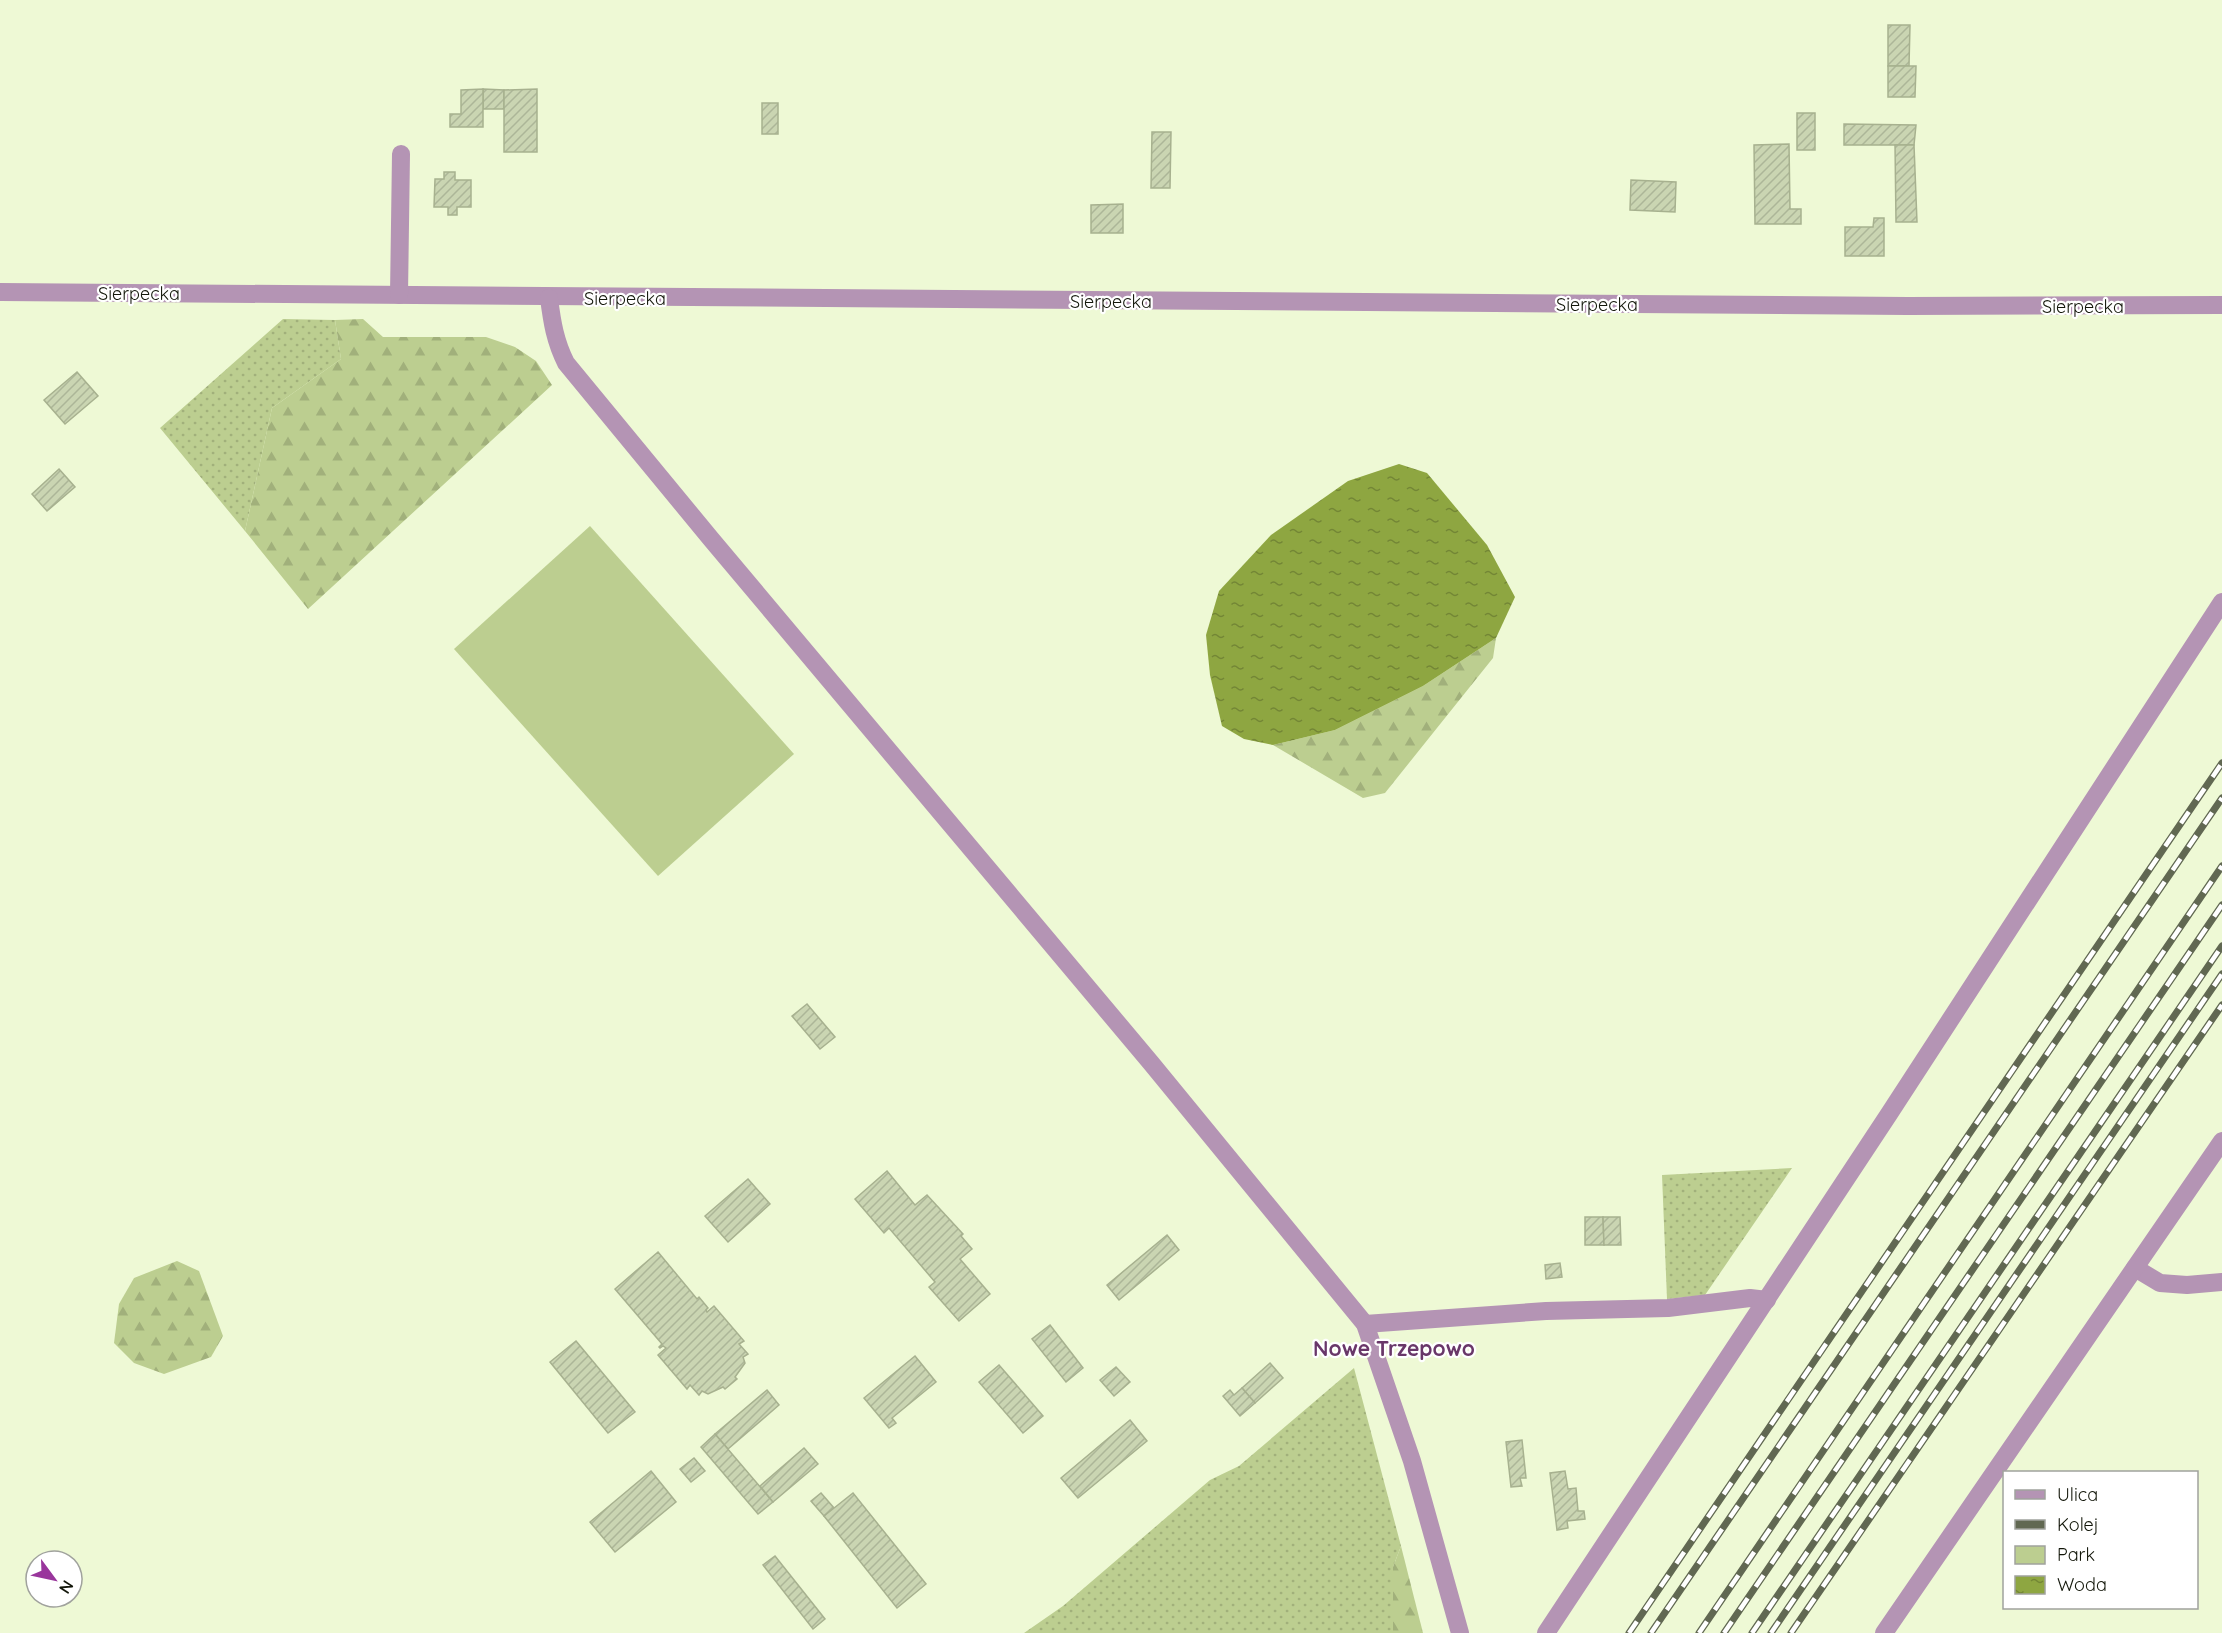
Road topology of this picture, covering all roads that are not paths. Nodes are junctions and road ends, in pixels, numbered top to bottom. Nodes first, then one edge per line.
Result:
1 (401, 154) dead end
2 (0, 292) edge
3 (399, 295) junction
4 (549, 298) junction
5 (2222, 305) edge
6 (2222, 602) edge
7 (2222, 1141) edge
8 (2135, 1268) junction
9 (2222, 1282) edge
10 (1767, 1300) junction
11 (1365, 1324) junction
12 (1460, 1633) edge
13 (1546, 1633) edge
14 (1884, 1633) edge

1 - 3 street
2 - 3 street, Sierpecka
3 - 4 street, Sierpecka
4 - 5 street, Sierpecka
4 - 11 street
6 - 10 street
7 - 8 street
8 - 9 street
8 - 14 street
10 - 11 street
10 - 13 street
11 - 12 street

